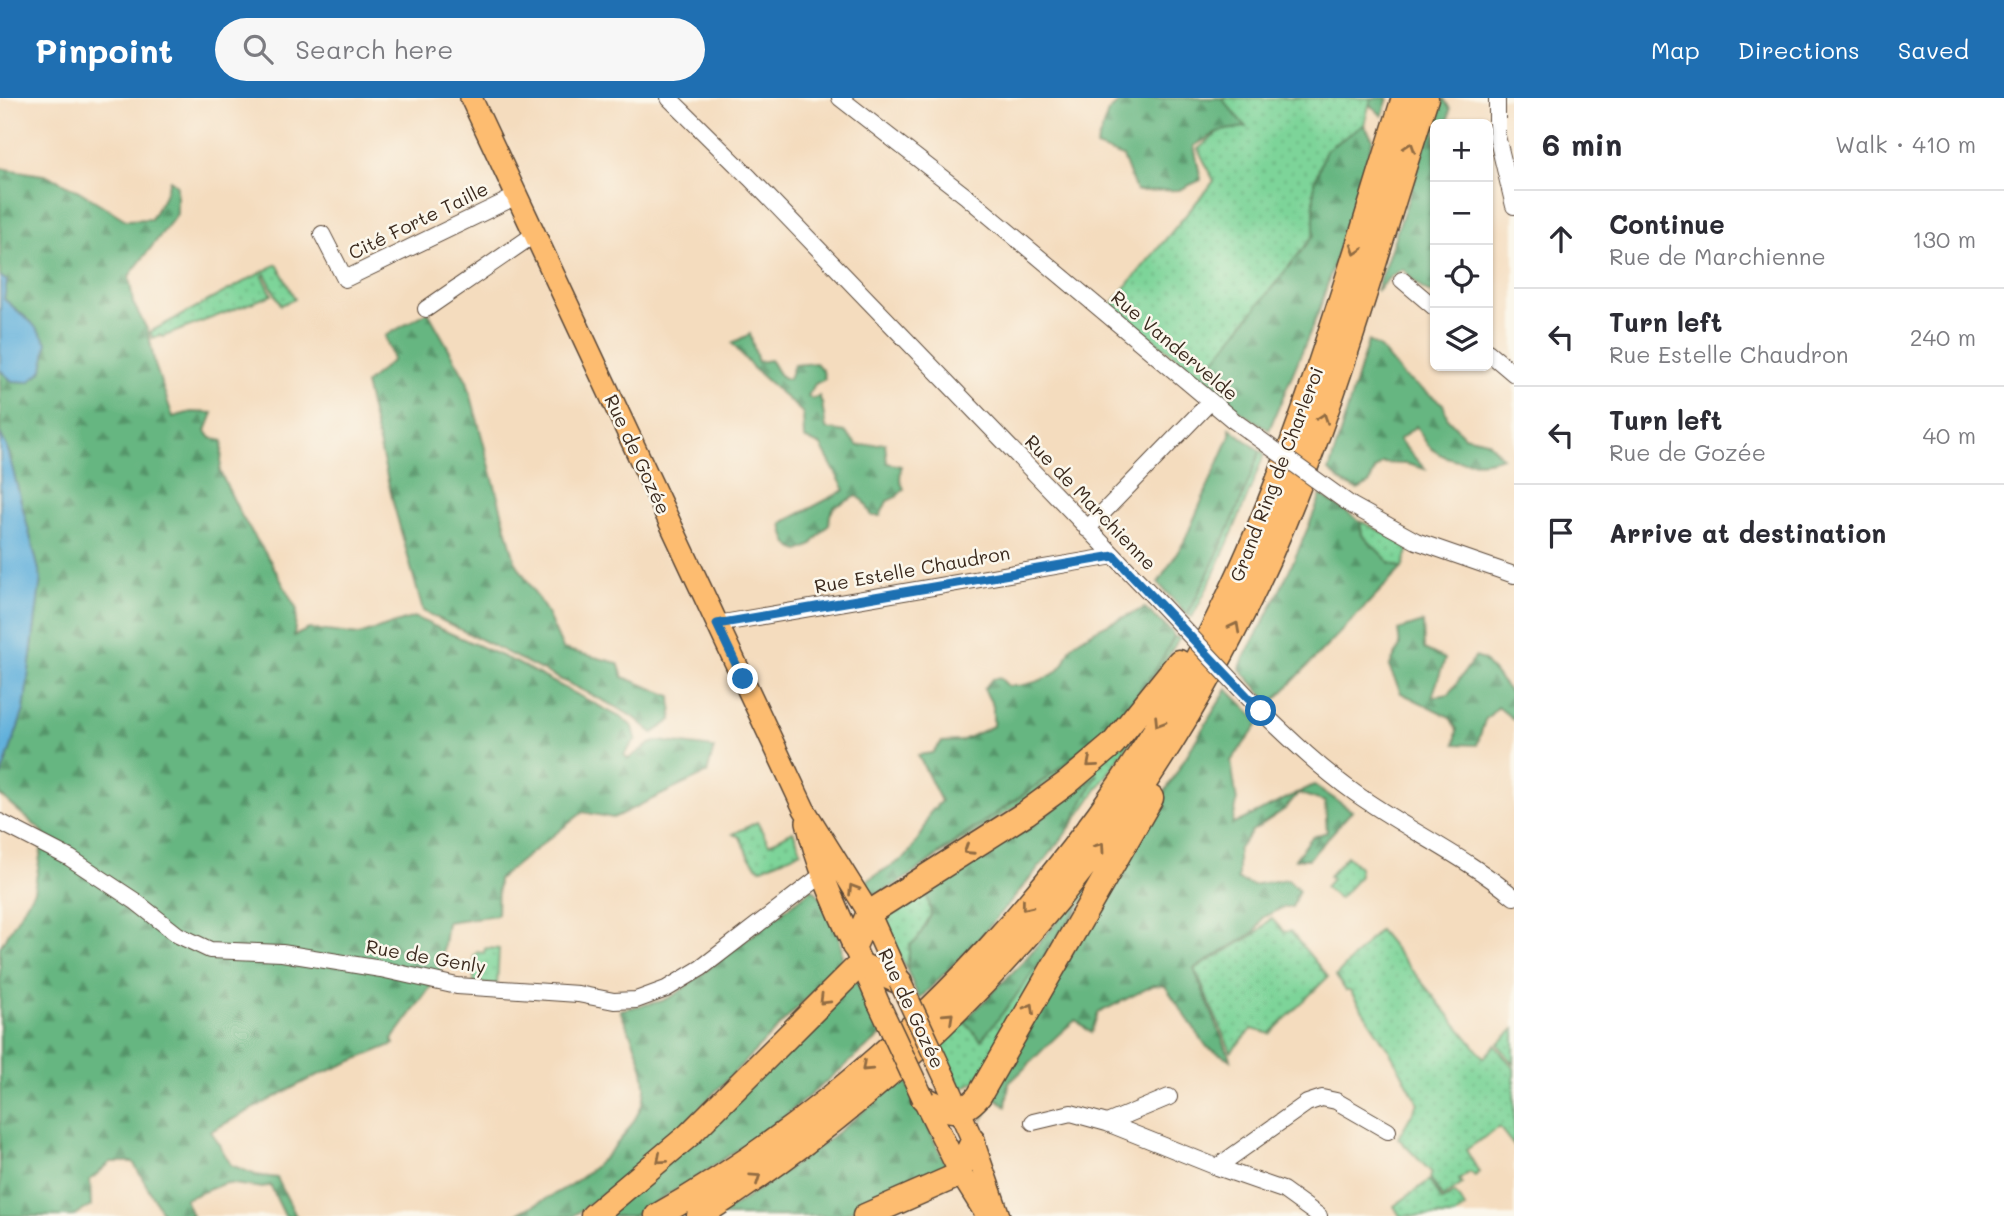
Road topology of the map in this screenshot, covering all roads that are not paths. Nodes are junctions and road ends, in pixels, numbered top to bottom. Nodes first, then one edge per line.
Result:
1 (471, 98) edge
2 (668, 98) edge
3 (840, 98) edge
4 (1404, 98) edge
5 (1426, 98) edge
6 (1497, 98) edge
7 (1384, 193) junction
8 (517, 196) junction
9 (1514, 206) edge
10 (322, 234) dead end
11 (535, 234) junction
12 (1402, 280) dead end
13 (1430, 304) edge
14 (426, 309) dead end
15 (1493, 356) edge
16 (1514, 374) edge
17 (1210, 402) junction
18 (1087, 529) junction
19 (1114, 556) junction
20 (1514, 575) edge
21 (1228, 598) junction
22 (717, 624) junction
23 (1191, 709) junction
24 (0, 822) edge
25 (830, 868) junction
26 (1514, 897) edge
27 (869, 913) junction
28 (859, 956) junction
29 (900, 982) junction
30 (1169, 1097) dead end
31 (923, 1098) junction
32 (961, 1111) junction
33 (1033, 1122) dead end
34 (1107, 1123) junction
35 (1388, 1131) dead end
36 (973, 1140) junction
37 (1217, 1167) junction
38 (959, 1171) junction
39 (593, 1216) edge
40 (657, 1216) edge
41 (699, 1216) edge
42 (865, 1216) edge
43 (987, 1216) edge
44 (999, 1216) edge
45 (1319, 1216) edge

1 - 8 main road, Rue de Gozée
2 - 18 street, Rue de Marchienne
3 - 17 street, Rue Vandervelde
4 - 7 highway, Grand Ring de Charleroi
7 -> 5 highway, Grand Ring de Charleroi
6 - 9 street
7 -> 21 highway, Grand Ring de Charleroi
23 -> 7 highway, Grand Ring de Charleroi
8 - 10 street, Cité Forte Taille
8 - 11 main road, Rue de Gozée
11 - 14 street
11 - 22 main road, Rue de Gozée
12 - 13 street
15 - 16 street
17 - 18 street
17 - 20 street, Rue Vandervelde, bridge
18 - 19 street, Rue de Marchienne
19 - 22 street, Rue Estelle Chaudron
19 - 26 street, Rue de Marchienne, bridge
21 -> 27 highway
21 -> 40 highway, Grand Ring de Charleroi
22 - 25 main road, Rue de Gozée
32 -> 23 highway
41 -> 23 highway, Grand Ring de Charleroi
24 - 25 street, Rue de Genly
27 -> 25 main road, Rue de Gozée
25 - 28 main road, Rue de Gozée
27 - 28 highway
27 - 29 main road, Rue de Gozée
28 - 29 highway
28 - 31 main road, Rue de Gozée, bridge
28 -> 39 highway
29 - 32 main road, Rue de Gozée, bridge
30 - 34 street
31 - 32 highway
31 - 38 main road, Rue de Gozée
32 - 36 main road, Rue de Gozée
33 - 34 street
34 - 37 street
35 - 37 street
36 - 38 highway
36 - 44 main road, Rue de Gozée
37 - 45 street
38 - 42 highway
38 - 43 main road, Rue de Gozée

